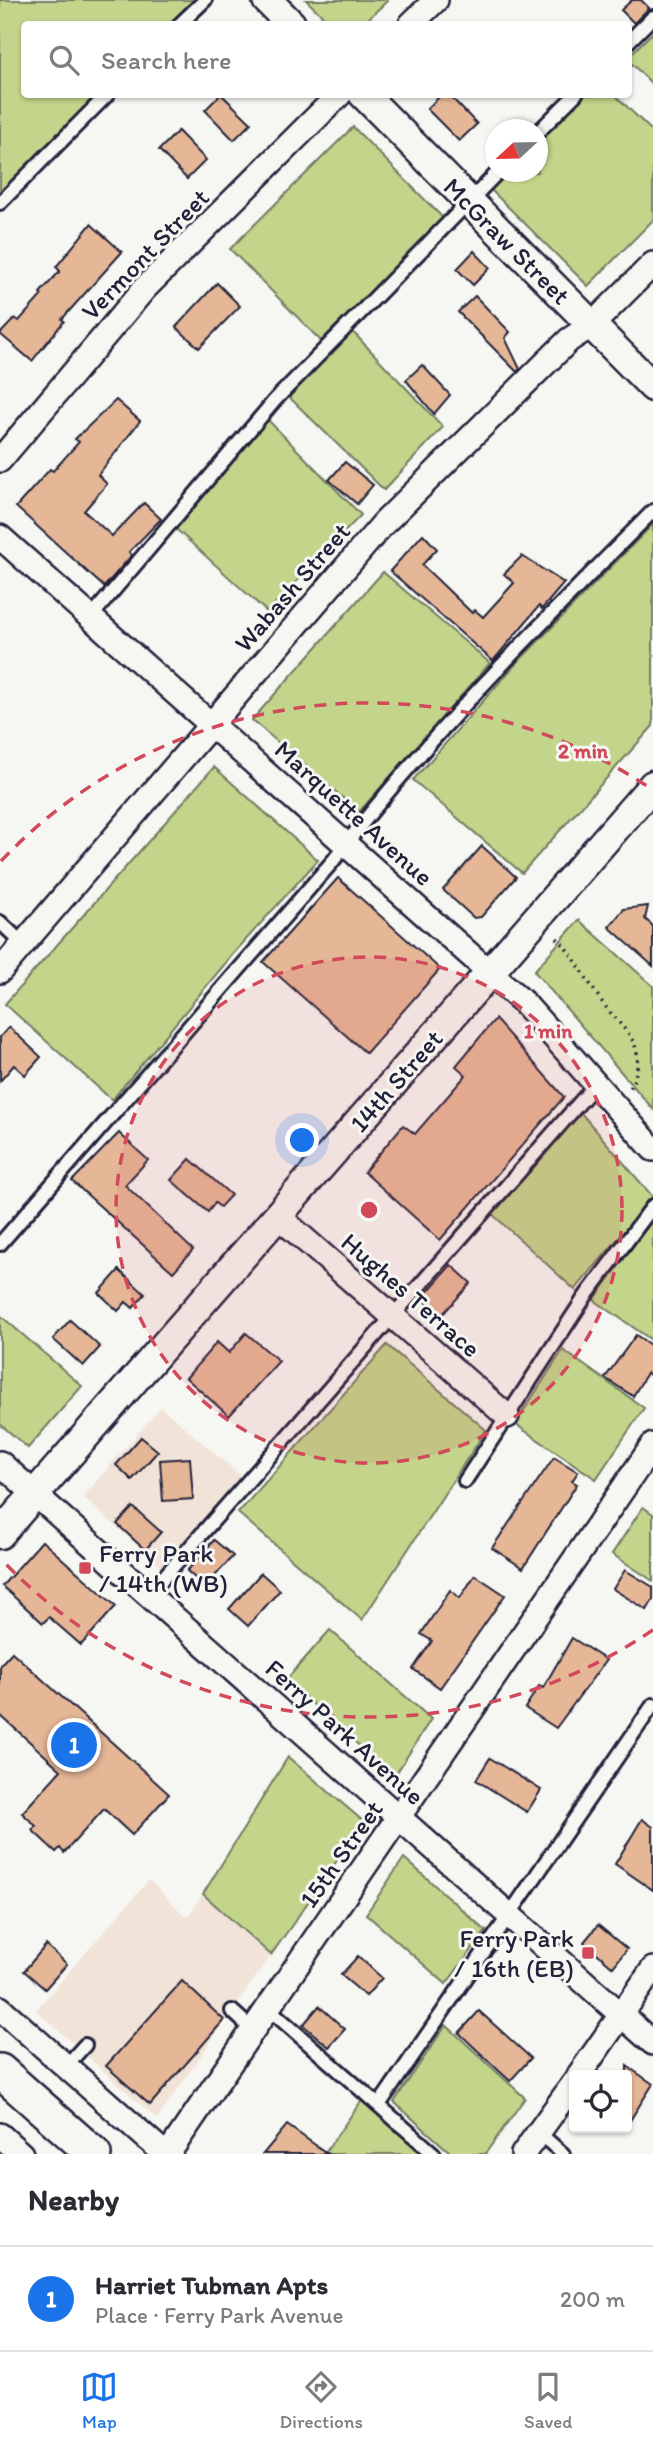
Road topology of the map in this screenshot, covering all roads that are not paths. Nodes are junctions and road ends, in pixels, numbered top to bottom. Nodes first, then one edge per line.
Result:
1 (205, 0) edge
2 (267, 0) edge
3 (436, 0) edge
4 (653, 17) edge
5 (183, 21) edge
6 (288, 21) edge
7 (414, 21) edge
8 (632, 38) edge
9 (104, 98) edge
10 (336, 98) edge
11 (367, 98) edge
12 (572, 98) edge
13 (548, 121) edge
14 (488, 182) edge
15 (468, 202) junction
16 (0, 203) edge
17 (653, 264) edge
18 (592, 326) junction
19 (653, 387) edge
20 (0, 460) edge
21 (653, 511) edge
22 (0, 537) edge
23 (91, 617) junction
24 (211, 724) junction
25 (653, 785) edge
26 (346, 844) junction
27 (0, 922) edge
28 (23, 944) junction
29 (0, 971) edge
30 (490, 972) junction
31 (596, 1084) junction
32 (653, 1149) edge
33 (653, 1206) edge
34 (278, 1216) junction
35 (0, 1244) edge
36 (393, 1316) junction
37 (506, 1416) junction
38 (653, 1445) edge
39 (0, 1463) edge
40 (465, 1481) dead end
41 (35, 1494) junction
42 (0, 1534) edge
43 (149, 1594) junction
44 (653, 1705) edge
45 (399, 1818) junction
46 (510, 1917) junction
47 (653, 1969) edge
48 (0, 2008) edge
49 (268, 2008) junction
50 (232, 2011) dead end
51 (623, 2015) junction
52 (253, 2030) junction
53 (653, 2043) edge
54 (85, 2045) dead end
55 (66, 2066) junction
56 (583, 2070) edge
57 (0, 2071) edge
58 (569, 2089) edge
59 (379, 2105) junction
60 (539, 2133) junction
61 (0, 2135) edge
62 (21, 2154) edge
63 (94, 2154) edge
64 (167, 2154) edge
65 (434, 2154) edge
66 (523, 2154) edge
67 (563, 2154) edge

1 - 5 lane
2 - 6 street
3 - 7 street
4 - 8 lane
9 - 16 lane
10 - 20 street, Vermont Street
11 - 15 street, McGraw Street
12 - 13 lane
14 - 15 lane
15 - 18 street, McGraw Street
15 - 23 lane
17 - 18 street, Wabash Street
18 - 19 street, McGraw Street
18 - 24 street, Wabash Street
21 - 26 lane
22 - 23 street, Marquette Avenue
23 - 24 street, Marquette Avenue
24 - 26 street, Marquette Avenue
24 - 28 street, Wabash Street
25 - 30 street, 14th Street
26 - 30 street, Marquette Avenue
26 - 35 lane
27 - 28 lane
28 - 29 street, Wabash Street
30 - 31 street, Marquette Avenue
30 - 34 street, 14th Street
31 - 32 street, Marquette Avenue
31 - 36 lane
33 - 37 lane
34 - 36 street, Hughes Terrace
34 - 41 street, 14th Street
36 - 37 street, Hughes Terrace
36 - 43 lane
37 - 40 lane
38 - 45 street, 15th Street
39 - 41 street, Ferry Park Avenue
41 - 42 street, 14th Street
41 - 43 street, Ferry Park Avenue
43 - 45 street, Ferry Park Avenue
44 - 46 lane
45 - 46 street, Ferry Park Avenue
45 - 49 street, 15th Street
46 - 51 street, Ferry Park Avenue
46 - 59 lane
47 - 51 street
48 - 55 street
49 - 52 street, 15th Street
49 - 59 lane
50 - 52 lane
51 - 53 street, Ferry Park Avenue
51 - 56 street
52 - 64 street, 15th Street
54 - 55 lane
55 - 64 street
57 - 63 main road
58 - 60 street
59 - 65 lane
60 - 66 street
60 - 67 lane
61 - 62 street

